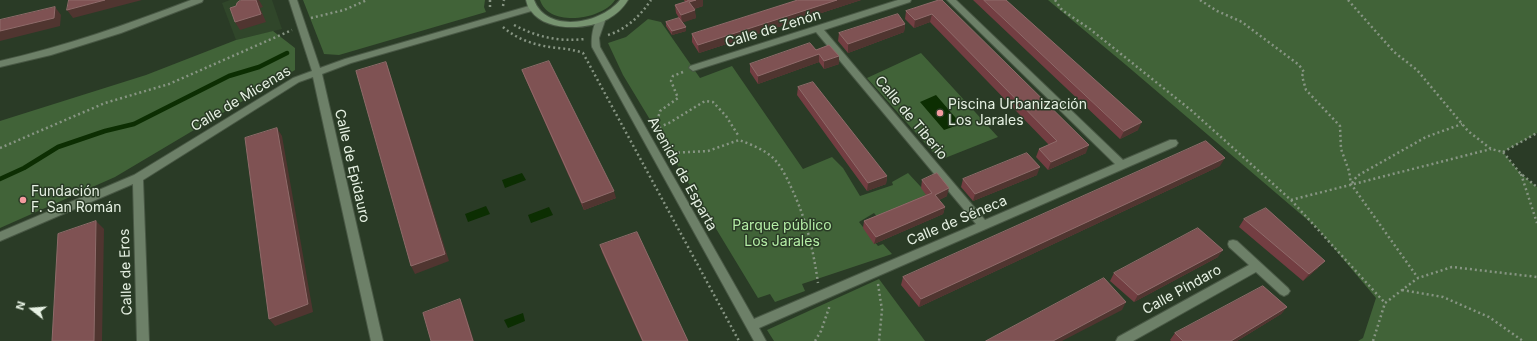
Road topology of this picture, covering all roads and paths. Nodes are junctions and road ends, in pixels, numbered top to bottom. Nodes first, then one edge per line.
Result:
1 (198, 0) edge
2 (292, 0) edge
3 (367, 0) edge
4 (490, 0) edge
5 (624, 0) edge
6 (651, 0) edge
7 (906, 0) edge
8 (951, 0) edge
9 (1055, 0) edge
10 (1200, 0) edge
11 (1348, 0) edge
12 (531, 4) edge
13 (495, 18) junction
14 (602, 18) junction
15 (301, 24) junction
16 (818, 29) junction
17 (595, 38) junction
18 (0, 64) edge
19 (693, 68) joint
20 (316, 72) junction
21 (1463, 124) junction
22 (1537, 132) edge
23 (738, 136) dead end
24 (1174, 143) dead end
25 (0, 148) edge
26 (1491, 149) junction
27 (686, 152) dead end
28 (1503, 152) junction
29 (1122, 165) junction
30 (1520, 173) junction
31 (138, 178) junction
32 (1352, 184) junction
33 (1537, 187) edge
34 (1290, 200) junction
35 (1537, 223) edge
36 (983, 225) junction
37 (0, 238) edge
38 (1233, 244) dead end
39 (1257, 266) junction
40 (874, 272) junction
41 (1537, 277) edge
42 (1418, 278) junction
43 (818, 286) dead end
44 (836, 289) junction
45 (1402, 290) junction
46 (1284, 292) dead end
47 (1385, 303) junction
48 (751, 326) junction
49 (143, 341) edge
50 (377, 341) edge
51 (739, 341) edge
52 (760, 341) edge
53 (815, 341) edge
54 (879, 341) edge
55 (1122, 341) edge
56 (1373, 341) edge
57 (1523, 341) edge

1 - 18 street
2 - 15 street, Calle de Epidauro
3 - 15 path
4 - 13 path
5 - 14 street
6 - 17 path
7 - 16 street, Calle de Zenón
8 - 29 street
9 - 34 path
10 - 32 path
11 - 21 path
12 - 13 street, Calle de Micenas
12 - 14 street
13 - 17 path
13 - 20 street, Calle de Micenas
13 - 51 path
14 - 17 street
15 - 20 street, Calle de Epidauro
15 - 25 path
16 - 19 street, Calle de Zenón
16 - 36 street, Calle de Tiberio
17 - 48 street, Avenida de Esparta
19 - 23 path
20 - 31 street, Calle de Micenas
20 - 50 street, Calle de Epidauro
21 - 26 path
21 - 32 path
22 - 28 path
24 - 29 street, Calle de Séneca
26 - 28 path
26 - 32 path
27 - 43 path
28 - 30 path
29 - 36 street, Calle de Séneca
30 - 33 path
30 - 35 path
31 - 37 street, Calle de Micenas
31 - 49 street, Calle de Eros
32 - 34 path
32 - 42 path
34 - 47 path
36 - 40 street, Calle de Séneca
38 - 39 street
39 - 46 street
39 - 55 street, Calle Píndaro
40 - 44 street, Calle de Séneca
40 - 54 path
41 - 42 path
42 - 45 path
44 - 48 street, Calle de Séneca
44 - 53 path
45 - 47 path
45 - 57 path
47 - 56 path
48 - 52 street, Avenida de Esparta

